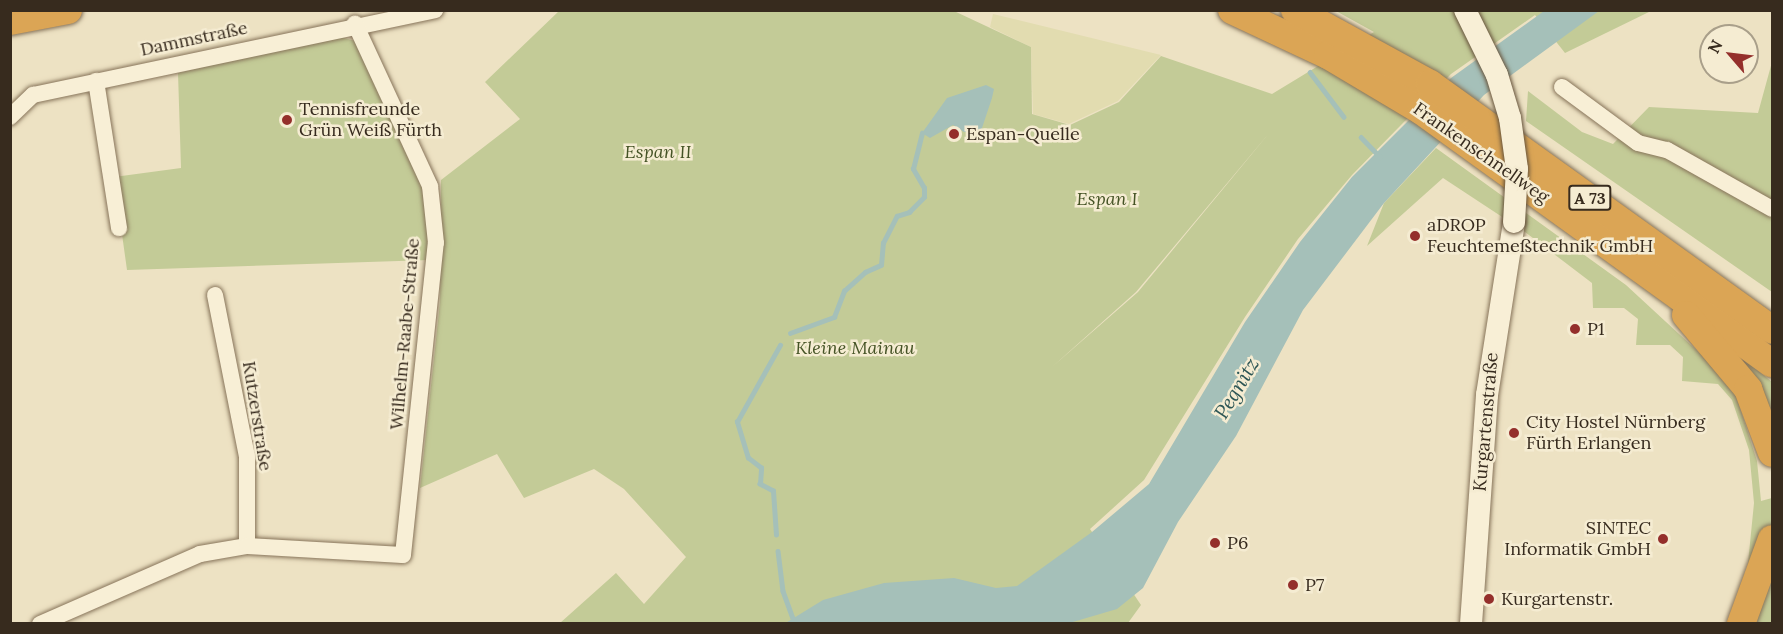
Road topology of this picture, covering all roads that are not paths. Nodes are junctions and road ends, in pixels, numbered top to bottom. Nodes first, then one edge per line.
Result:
1 (68, 10) edge
2 (435, 10) edge
3 (1232, 10) edge
4 (1295, 10) edge
5 (1465, 10) edge
6 (10, 21) edge
7 (355, 24) junction
8 (1366, 61) junction
9 (96, 81) junction
10 (1562, 87) dead end
11 (10, 117) edge
12 (1480, 135) junction
13 (1773, 209) edge
14 (119, 228) dead end
15 (1639, 266) junction
16 (1690, 271) junction
17 (214, 295) dead end
18 (1773, 318) edge
19 (1773, 330) edge
20 (1773, 363) edge
21 (1773, 453) edge
22 (1773, 540) edge
23 (247, 546) junction
24 (40, 624) edge
25 (1471, 624) edge
26 (1740, 624) edge

1 - 6 highway
2 - 7 street, Dammstraße
3 - 8 highway, Frankenschnellweg / A 73
4 - 8 highway, Frankenschnellweg / A 73
5 - 25 main road, Kurgartenstraße, bridge
7 - 9 street, Dammstraße
7 - 23 street, Wilhelm-Raabe-Straße
8 - 12 highway, Frankenschnellweg / A 73
9 - 11 street, Dammstraße
9 - 14 street
10 - 13 street
12 - 15 highway, Frankenschnellweg / A 73
12 - 16 highway, Frankenschnellweg / A 73
15 - 20 highway, Frankenschnellweg / A 73
15 - 21 highway
16 - 18 highway
16 - 19 highway, Frankenschnellweg / A 73
17 - 23 street, Kutzerstraße
22 - 26 highway
23 - 24 street

